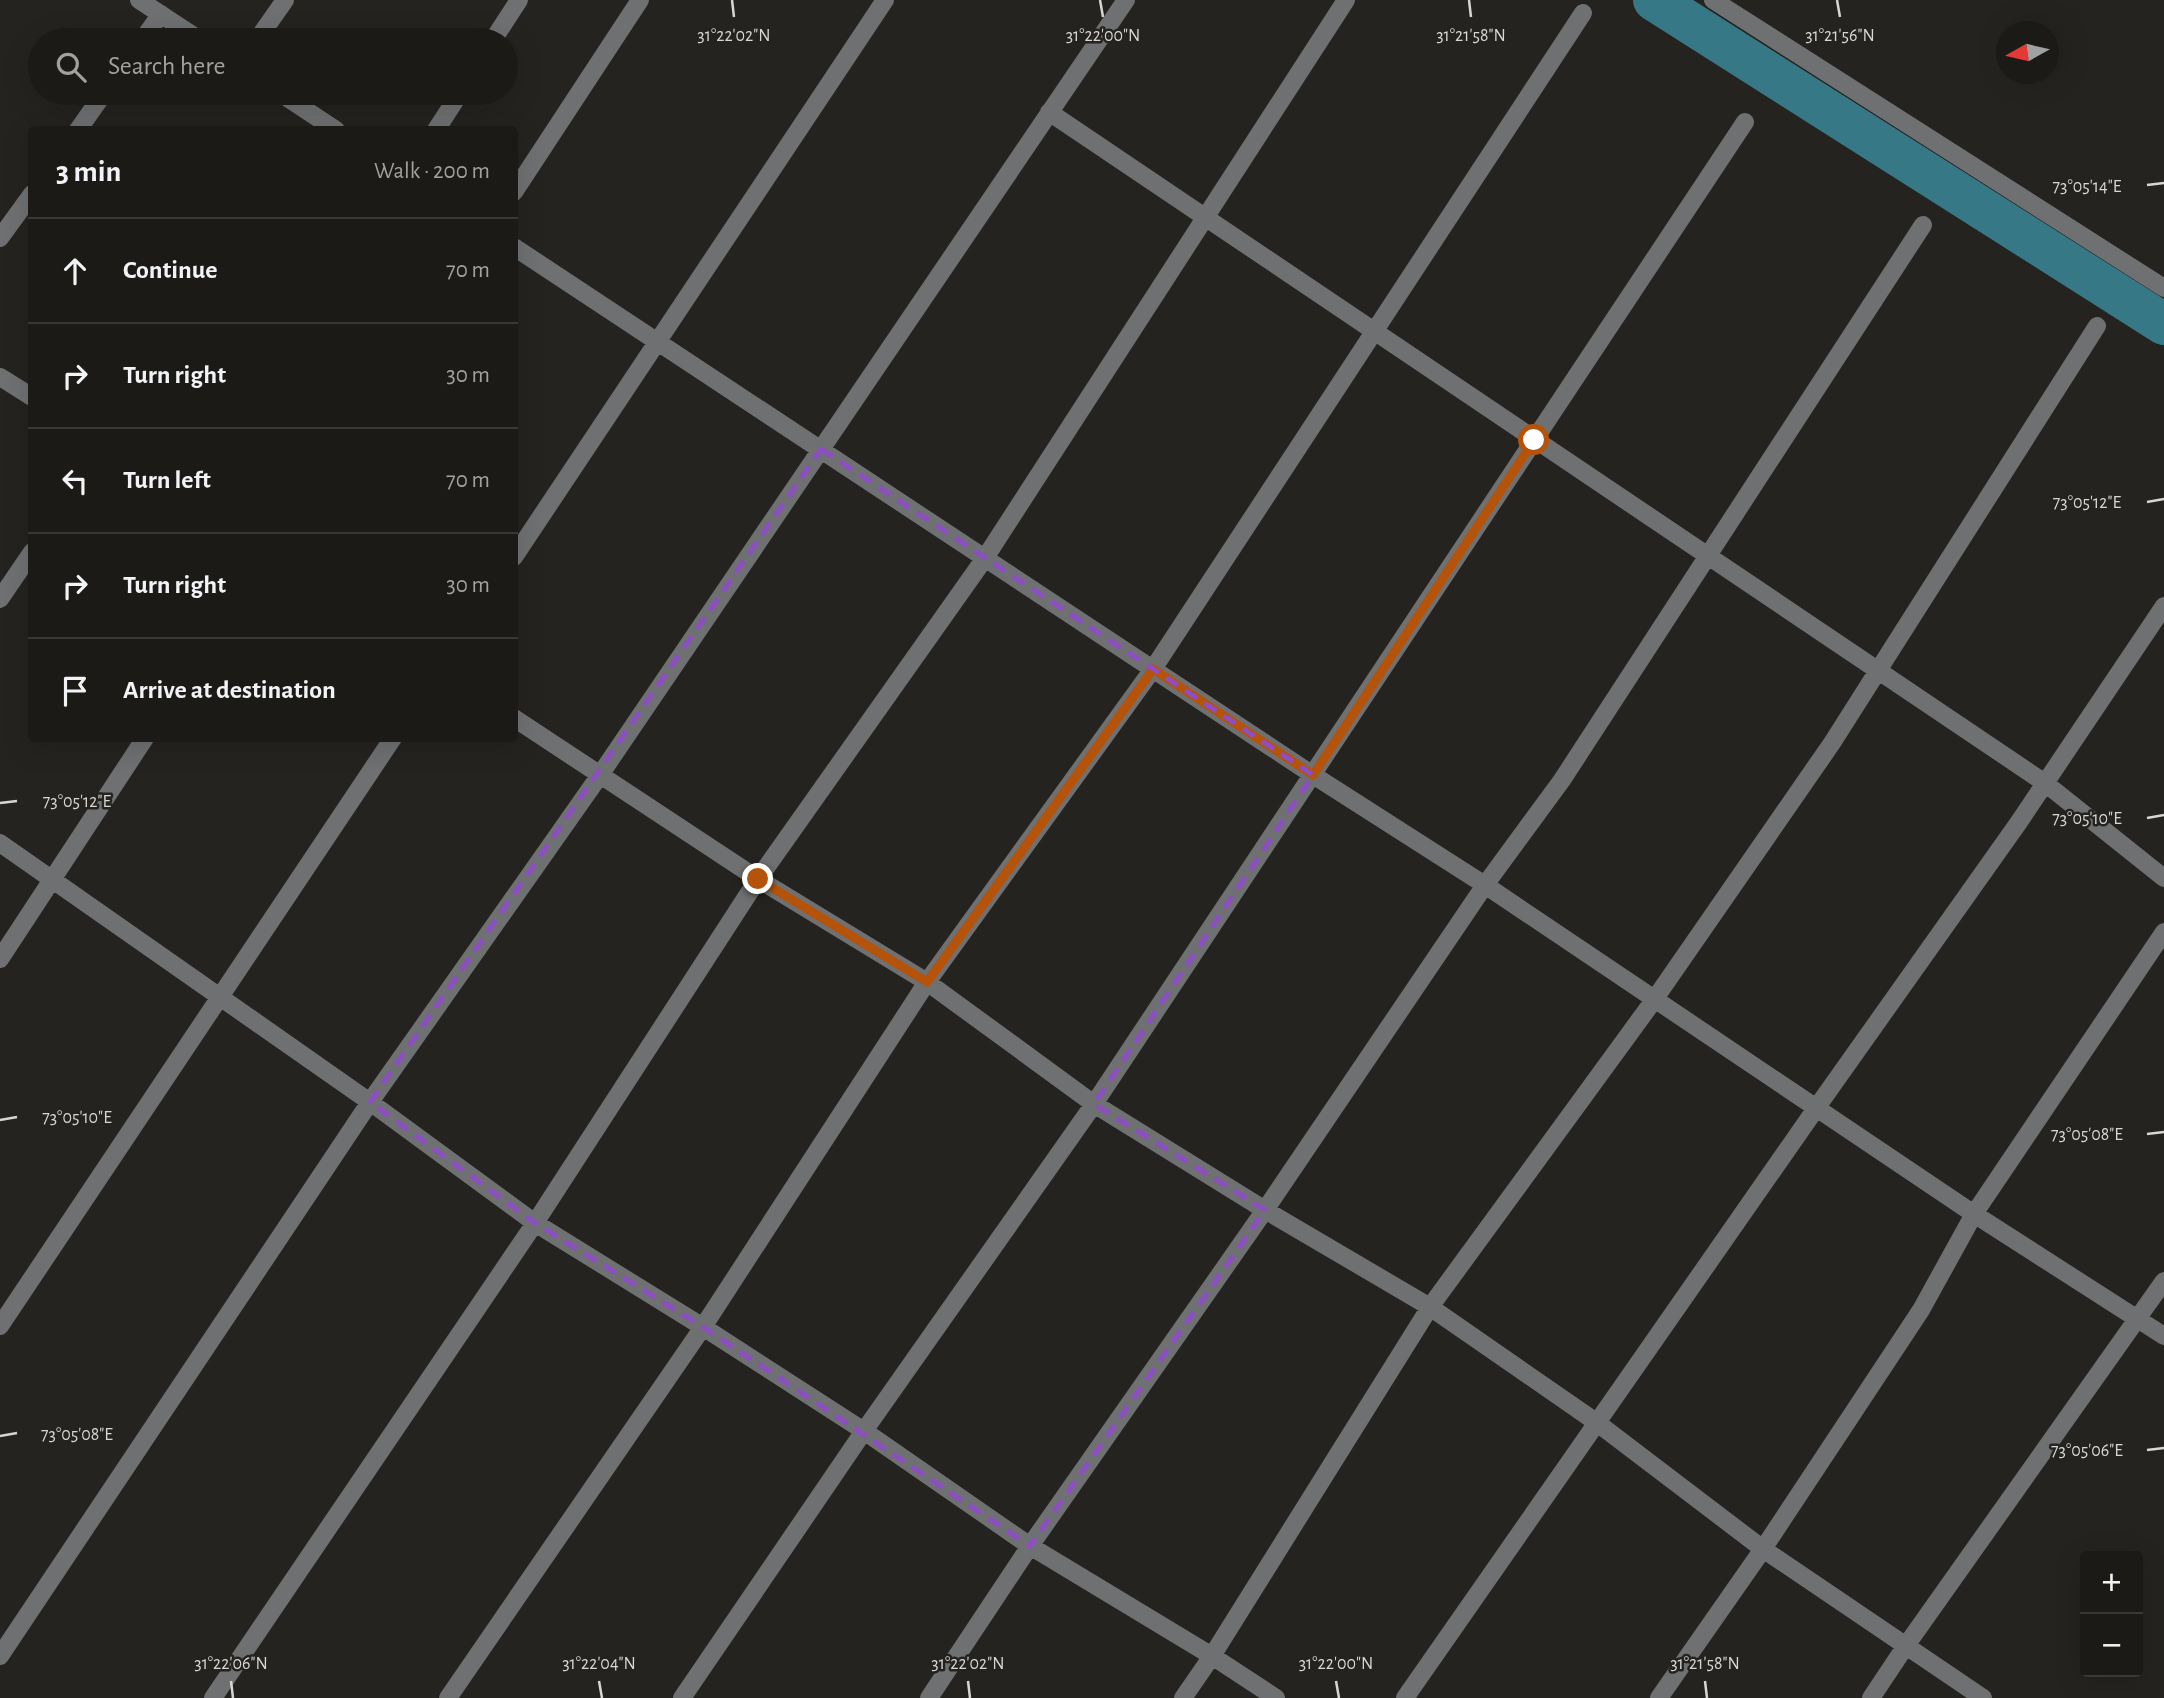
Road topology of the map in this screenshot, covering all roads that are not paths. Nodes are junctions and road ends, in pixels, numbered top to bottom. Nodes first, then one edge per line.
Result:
1 (139, 0) edge
2 (285, 0) edge
3 (519, 0) edge
4 (640, 0) edge
5 (885, 0) edge
6 (1126, 0) edge
7 (1346, 0) edge
8 (1713, 0) edge
9 (1583, 13) dead end
10 (161, 15) junction
11 (151, 28) edge
12 (181, 28) edge
13 (265, 28) edge
14 (501, 28) edge
15 (96, 105) edge
16 (297, 105) edge
17 (452, 105) edge
18 (1049, 112) junction
19 (1745, 122) dead end
20 (81, 126) edge
21 (326, 126) edge
22 (439, 126) edge
23 (518, 186) edge
24 (28, 200) edge
25 (1205, 218) junction
26 (1923, 225) dead end
27 (0, 238) edge
28 (518, 250) edge
29 (2164, 289) edge
30 (2097, 326) dead end
31 (1374, 332) junction
32 (658, 342) junction
33 (0, 377) edge
34 (28, 394) edge
35 (1534, 440) junction
36 (821, 449) junction
37 (518, 551) edge
38 (1707, 556) junction
39 (28, 558) edge
40 (985, 558) junction
41 (0, 599) edge
42 (2164, 607) edge
43 (1153, 669) junction
44 (1878, 671) junction
45 (518, 722) edge
46 (142, 742) edge
47 (390, 742) edge
48 (600, 775) junction
49 (1313, 775) junction
50 (2045, 783) junction
51 (0, 843) edge
52 (2164, 878) edge
53 (52, 879) junction
54 (758, 879) junction
55 (1485, 885) junction
56 (2164, 932) edge
57 (0, 958) edge
58 (927, 982) junction
59 (220, 999) junction
60 (1654, 1000) junction
61 (370, 1102) junction
62 (1094, 1104) junction
63 (1817, 1107) junction
64 (1265, 1210) junction
65 (1974, 1214) junction
66 (535, 1223) junction
67 (2164, 1281) edge
68 (1430, 1307) junction
69 (2138, 1318) junction
70 (0, 1326) edge
71 (703, 1326) junction
72 (2164, 1336) edge
73 (1596, 1422) junction
74 (864, 1432) junction
75 (1030, 1546) junction
76 (1763, 1549) junction
77 (1905, 1647) junction
78 (0, 1656) edge
79 (1212, 1656) junction
80 (213, 1698) edge
81 (448, 1698) edge
82 (682, 1698) edge
83 (929, 1698) edge
84 (1183, 1698) edge
85 (1276, 1698) edge
86 (1405, 1698) edge
87 (1659, 1698) edge
88 (1871, 1698) edge
89 (1983, 1698) edge

1 - 10 street
2 - 13 street
3 - 14 street
4 - 23 street
5 - 32 street
6 - 18 street
7 - 25 street
8 - 29 street
9 - 31 street
10 - 11 street
10 - 12 street
15 - 20 street
16 - 21 street
17 - 22 street
18 - 25 street
18 - 36 street
19 - 35 street
24 - 27 street
25 - 31 street
25 - 40 street
26 - 38 street
28 - 32 street
30 - 44 street
31 - 35 street
31 - 43 street
32 - 36 street
32 - 37 street
33 - 34 street
35 - 38 street
35 - 49 street
36 - 40 street
36 - 48 street
38 - 44 street
38 - 55 street
39 - 41 street
40 - 43 street
40 - 54 street
42 - 50 street
43 - 49 street
43 - 58 street
44 - 50 street
44 - 60 street
45 - 48 street
46 - 53 street
47 - 59 street
48 - 54 street
48 - 61 street
49 - 55 street
49 - 62 street
50 - 52 street
50 - 63 street
51 - 53 street
53 - 57 street
53 - 59 street
54 - 58 street
54 - 66 street
55 - 60 street
55 - 64 street
56 - 65 street
58 - 62 street
58 - 71 street
59 - 61 street
59 - 70 street
60 - 63 street
60 - 68 street
61 - 66 street
61 - 78 street
62 - 64 street
62 - 74 street
63 - 65 street
63 - 73 street
64 - 68 street
64 - 75 street
65 - 69 street
65 - 76 street
66 - 71 street
66 - 80 street
67 - 69 street
68 - 73 street
68 - 79 street
69 - 72 street
69 - 77 street
71 - 74 street
71 - 81 street
73 - 76 street
73 - 86 street
74 - 75 street
74 - 82 street
75 - 79 street
75 - 83 street
76 - 77 street
76 - 87 street
77 - 88 street
77 - 89 street
79 - 84 street
79 - 85 street

